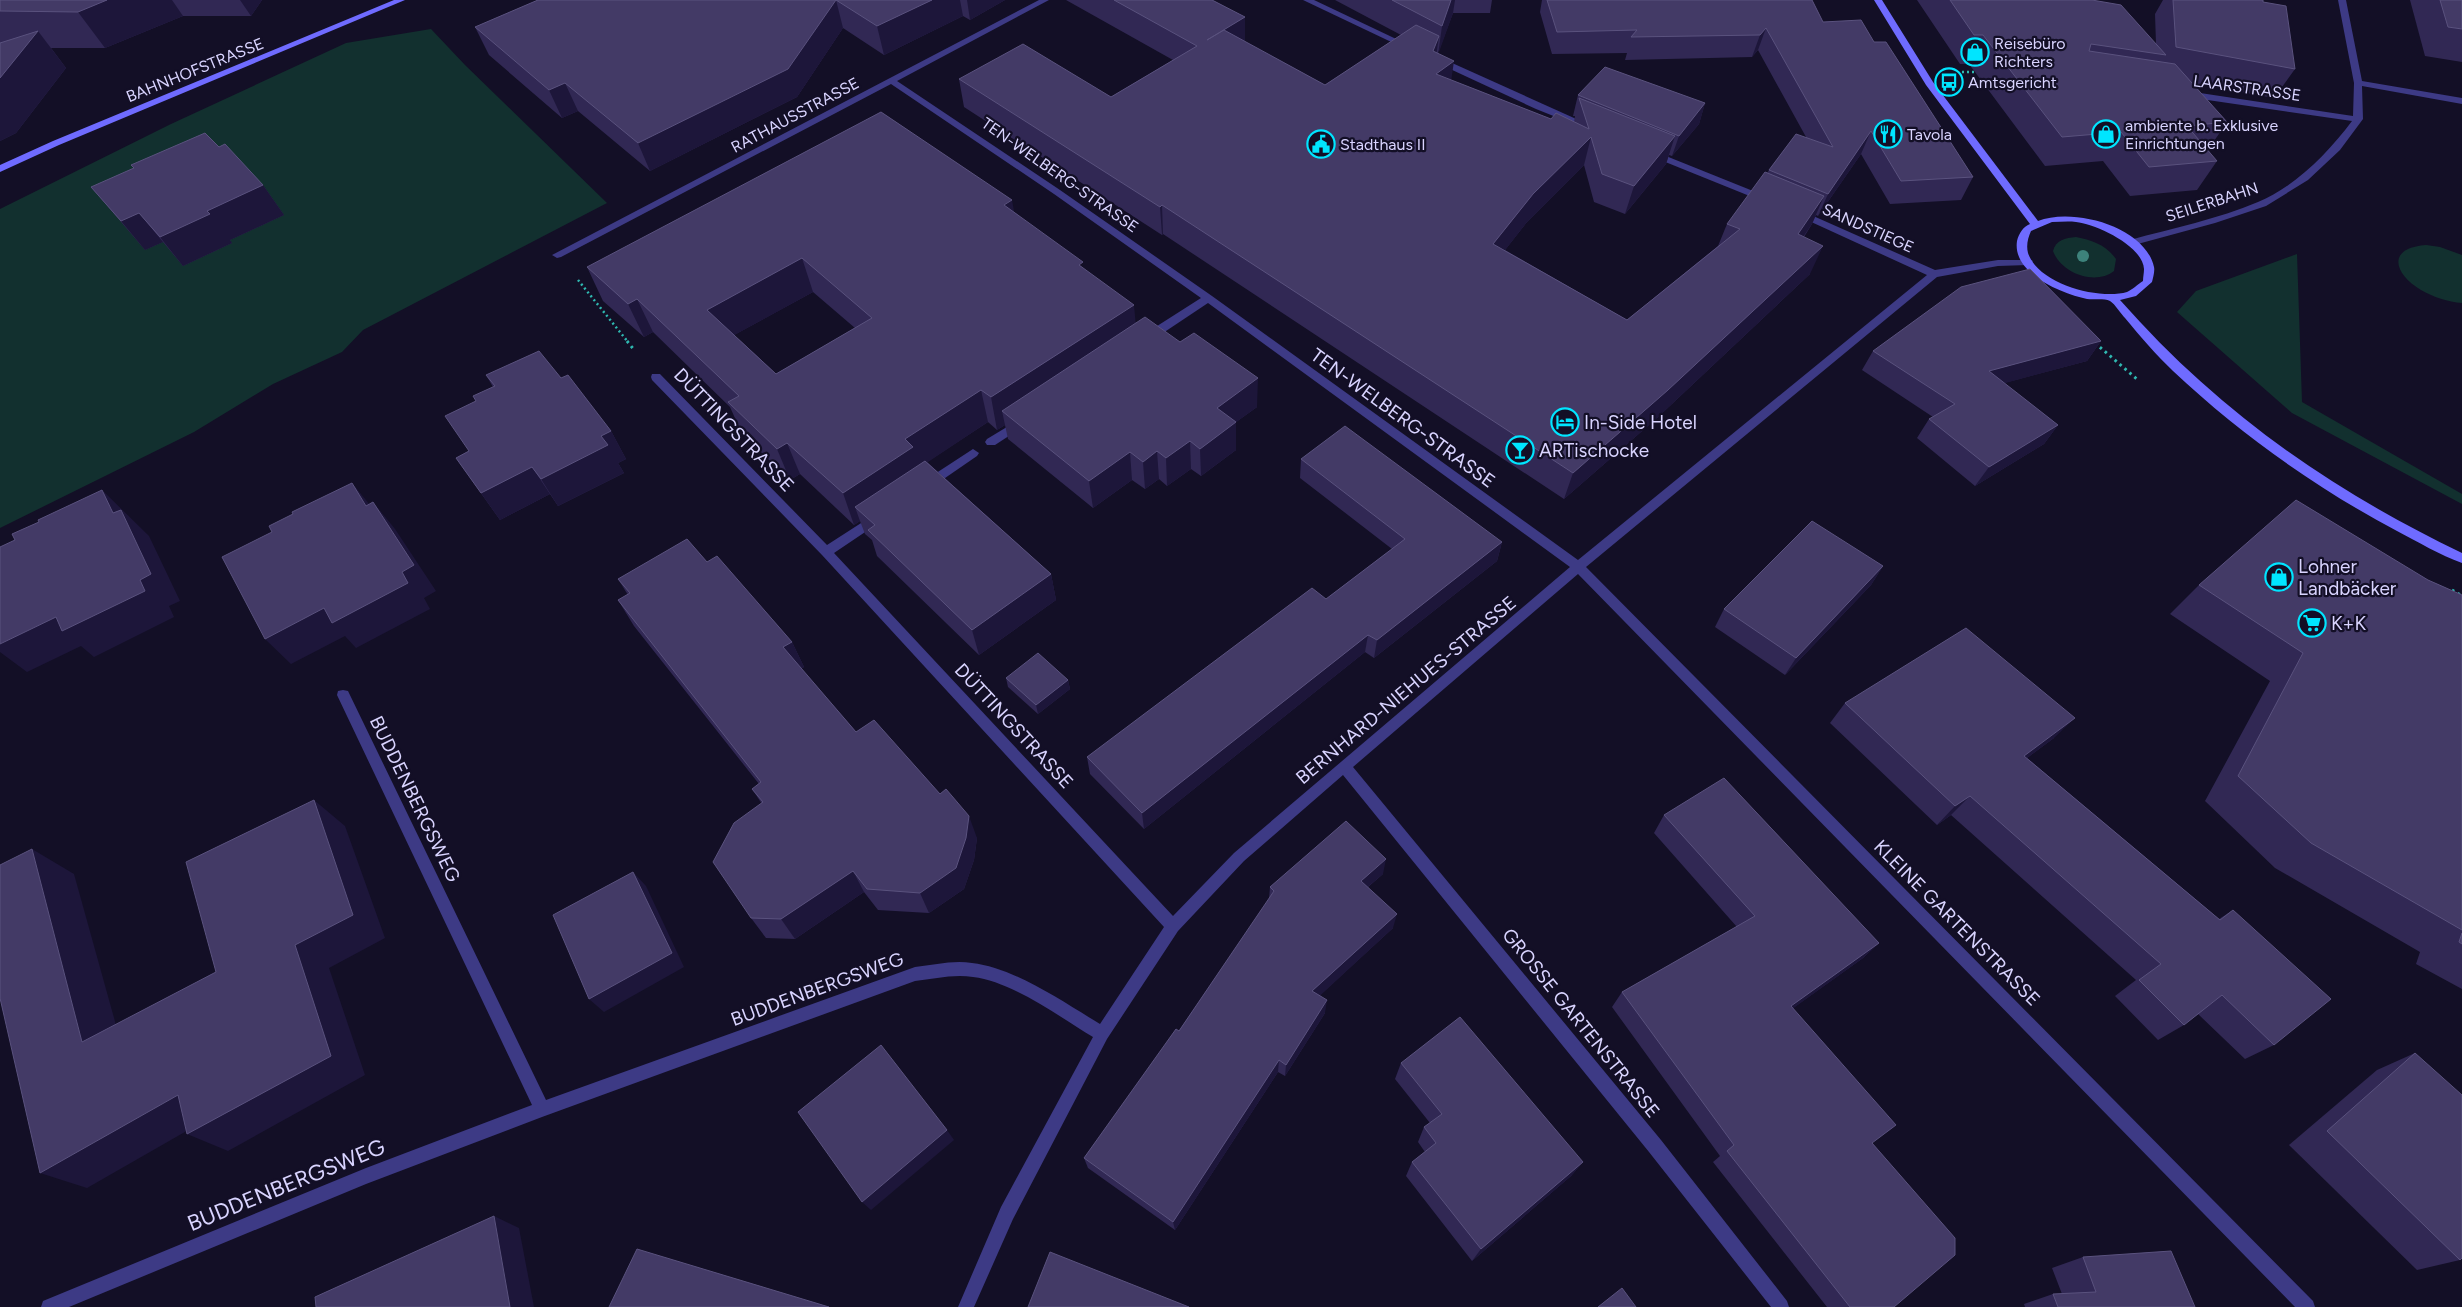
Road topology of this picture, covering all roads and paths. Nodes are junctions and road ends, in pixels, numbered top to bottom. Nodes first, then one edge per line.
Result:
1 (401, 0) edge
2 (1045, 0) edge
3 (1307, 0) edge
4 (1878, 0) edge
5 (2342, 0) edge
6 (1987, 72) edge
7 (1923, 73) junction
8 (892, 81) junction
9 (2358, 83) junction
10 (2174, 92) edge
11 (2462, 101) edge
12 (2358, 119) junction
13 (1601, 132) edge
14 (1645, 150) edge
15 (0, 169) edge
16 (1771, 202) edge
17 (1790, 209) edge
18 (2035, 224) junction
19 (2134, 242) junction
20 (557, 254) joint
21 (2028, 262) junction
22 (1934, 274) junction
23 (1208, 298) junction
24 (2113, 298) junction
25 (1141, 342) edge
26 (656, 377) joint
27 (1033, 414) edge
28 (991, 442) dead end
29 (973, 453) dead end
30 (916, 492) edge
31 (884, 514) edge
32 (826, 552) junction
33 (2462, 558) edge
34 (1578, 567) junction
35 (343, 694) dead end
36 (1345, 768) junction
37 (1173, 926) junction
38 (1102, 1034) junction
39 (542, 1109) junction
40 (49, 1307) edge
41 (966, 1307) edge
42 (1781, 1307) edge
43 (2307, 1307) edge

1 - 15 street, BAHNHOFSTRASSE
2 - 8 street, RATHAUSSTRASSE
3 - 13 street
4 - 7 street
5 - 9 street
6 - 7 path
7 - 18 street
8 - 20 street, RATHAUSSTRASSE
8 - 23 street, TEN-WELBERG-STRASSE
9 - 11 street
9 - 12 street
10 - 12 street, LAARSTRASSE
12 - 19 street, SEILERBAHN
14 - 16 street
17 - 22 street, SANDSTIEGE
18 - 19 street
18 - 21 street
19 - 24 street
20 - 26 path
21 - 22 street, BERNHARD-NIEHUES-STRASSE
21 - 24 street
22 - 34 street, BERNHARD-NIEHUES-STRASSE
23 - 25 street
23 - 34 street, TEN-WELBERG-STRASSE
24 - 33 street
26 - 32 street, DÜTTINGSTRASSE
27 - 28 street
29 - 30 street
31 - 32 street
32 - 37 street, DÜTTINGSTRASSE
34 - 36 street, BERNHARD-NIEHUES-STRASSE
34 - 43 street, KLEINE GARTENSTRASSE
35 - 39 street, BUDDENBERGSWEG
36 - 37 street, BERNHARD-NIEHUES-STRASSE
36 - 42 street, GROSSE GARTENSTRASSE
37 - 38 street, BERNHARD-NIEHUES-STRASSE
38 - 39 street, BUDDENBERGSWEG
38 - 41 street, BERNHARD-NIEHUES-STRASSE
39 - 40 street, BUDDENBERGSWEG

